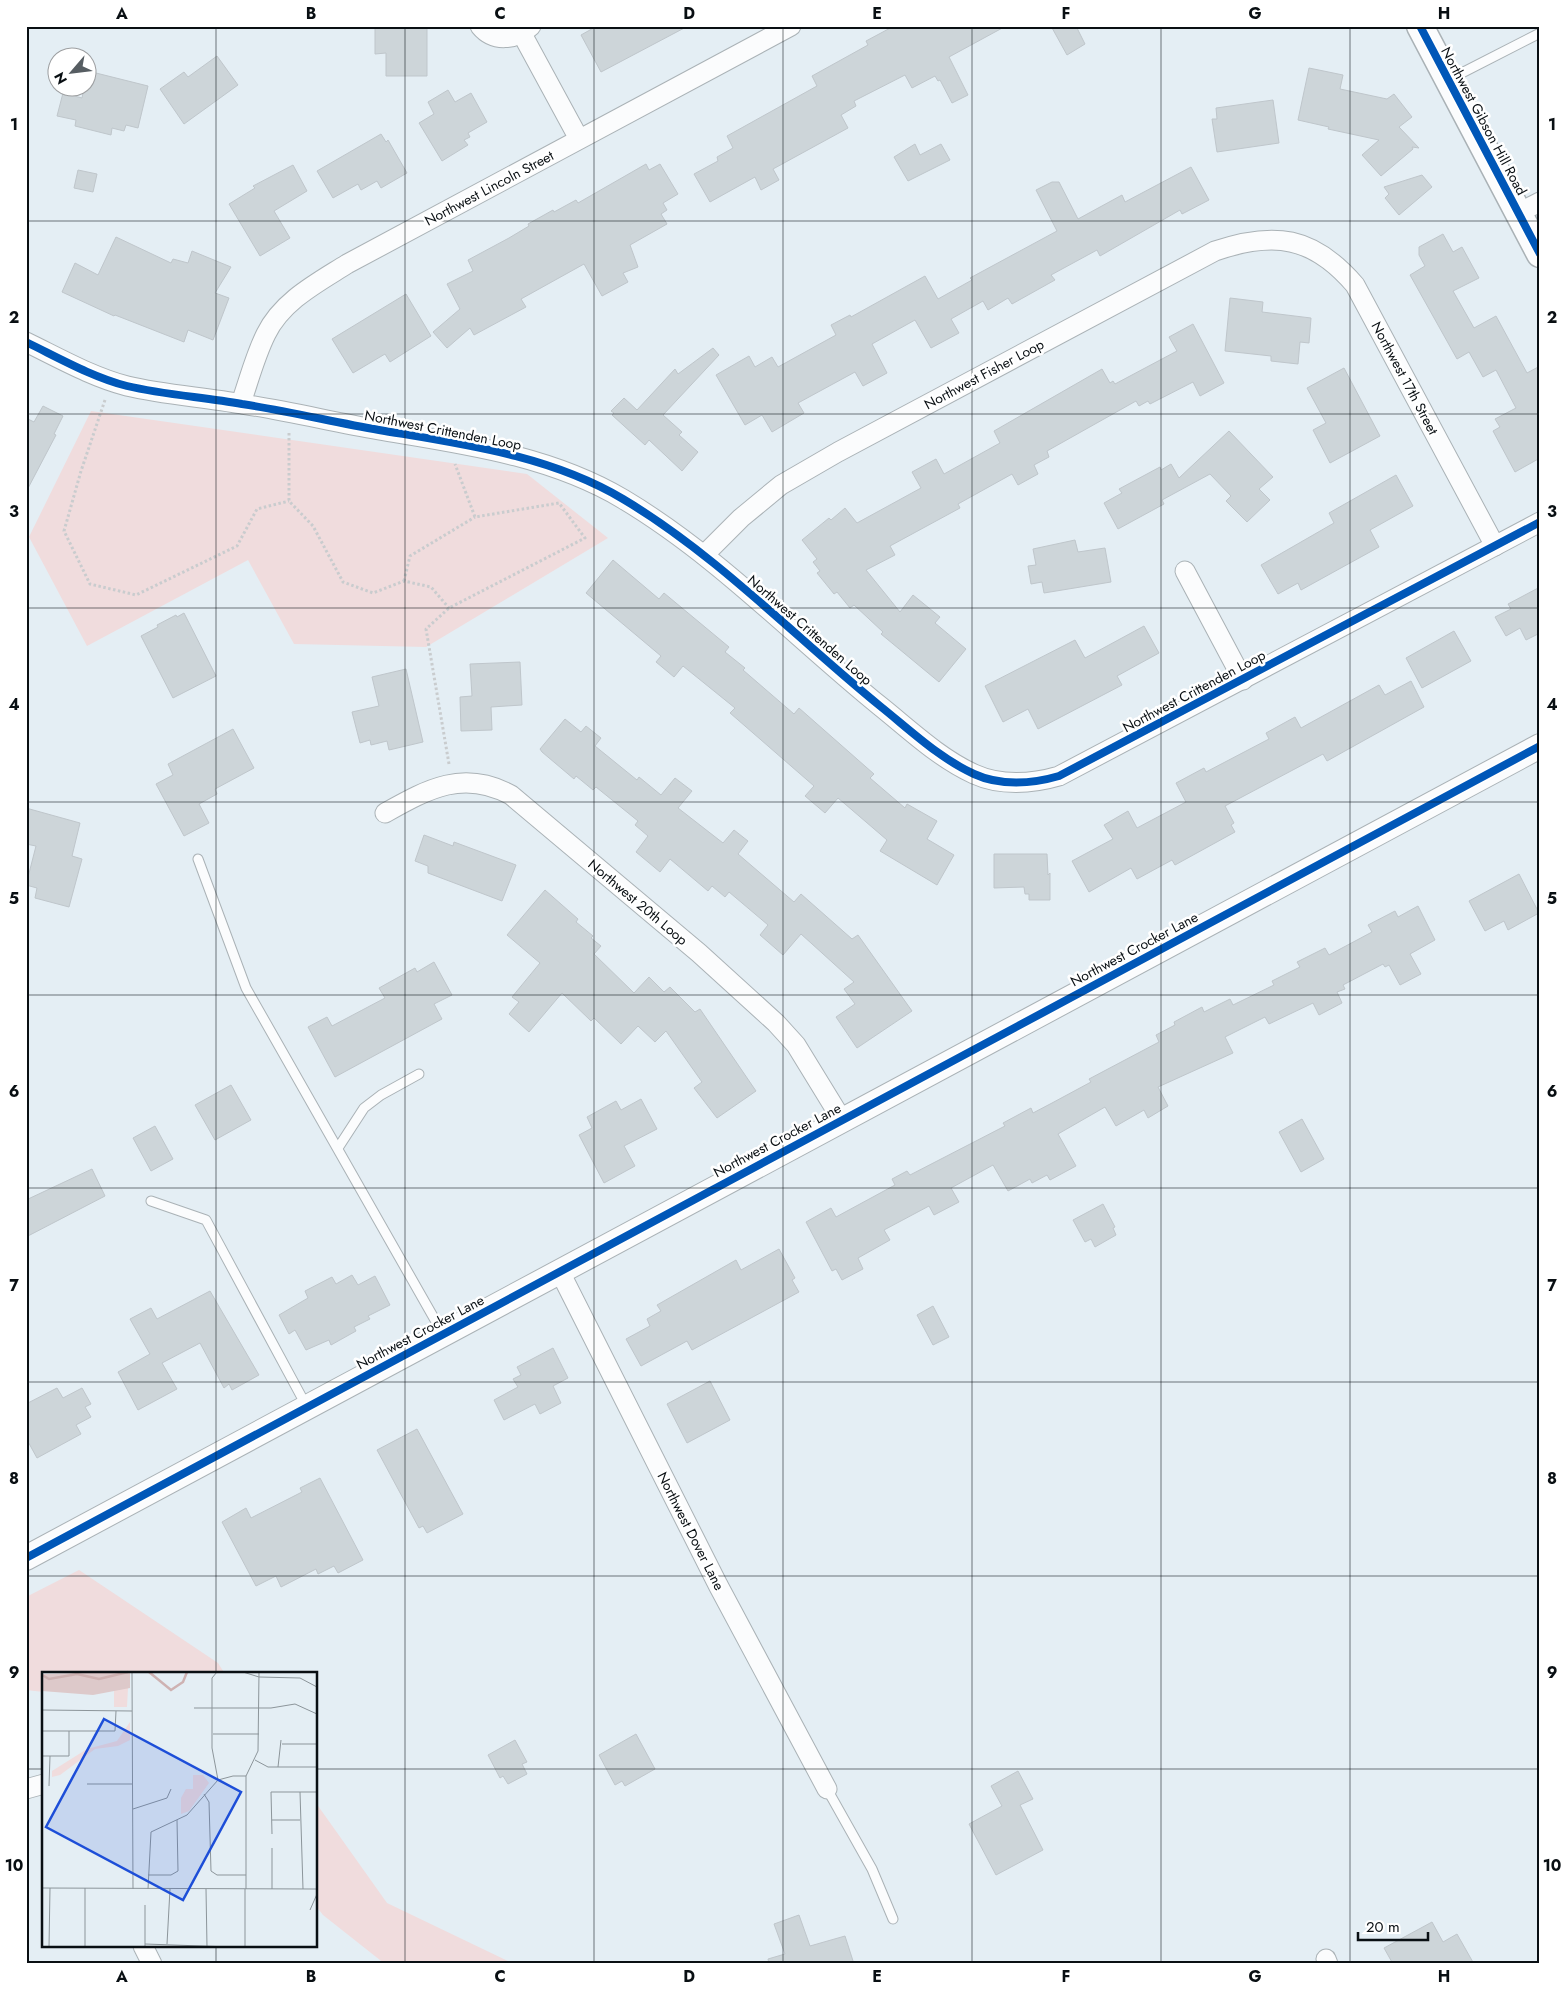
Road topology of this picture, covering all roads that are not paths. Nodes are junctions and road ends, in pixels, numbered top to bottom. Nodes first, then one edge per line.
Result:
1 (480, 26) edge
2 (791, 26) edge
3 (1420, 26) edge
4 (527, 30) edge
5 (1540, 33) edge
6 (1448, 80) junction
7 (579, 139) junction
8 (1529, 207) edge
9 (1286, 240) joint
10 (1540, 254) edge
11 (26, 342) edge
12 (241, 403) junction
13 (1540, 522) edge
14 (1495, 546) junction
15 (704, 555) junction
16 (1185, 570) dead end
17 (1243, 680) junction
18 (1540, 746) edge
19 (385, 813) dead end
20 (198, 859) dead end
21 (419, 1074) dead end
22 (842, 1120) junction
23 (338, 1148) junction
24 (151, 1201) dead end
25 (560, 1272) junction
26 (444, 1334) junction
27 (307, 1407) junction
28 (26, 1558) edge
29 (42, 1785) edge
30 (26, 1789) edge
31 (827, 1789) joint
32 (893, 1919) dead end
33 (144, 1948) edge
34 (152, 1964) edge

1 - 4 street
2 - 7 street, Northwest Lincoln Street
3 - 6 main road, Northwest Gibson Hill Road
4 - 7 street
5 - 6 lane
6 - 8 main road, Northwest Gibson Hill Road
7 - 12 street, Northwest Lincoln Street
8 - 10 main road, Northwest Gibson Hill Road
9 - 14 street, Northwest 17th Street
9 - 15 street, Northwest Fisher Loop
11 - 12 street, Northwest Crittenden Loop
12 - 15 street, Northwest Crittenden Loop
13 - 14 street, Northwest Crittenden Loop
14 - 17 street, Northwest Crittenden Loop
15 - 17 street, Northwest Crittenden Loop
16 - 17 street
18 - 22 street, Northwest Crocker Lane
19 - 22 street, Northwest 20th Loop
20 - 23 lane
21 - 23 lane
22 - 25 street, Northwest Crocker Lane
23 - 26 lane
24 - 27 lane
25 - 26 street, Northwest Crocker Lane
25 - 31 street, Northwest Dover Lane
26 - 27 street, Northwest Crocker Lane
27 - 28 street, Northwest Crocker Lane
29 - 30 street
31 - 32 lane
33 - 34 street

